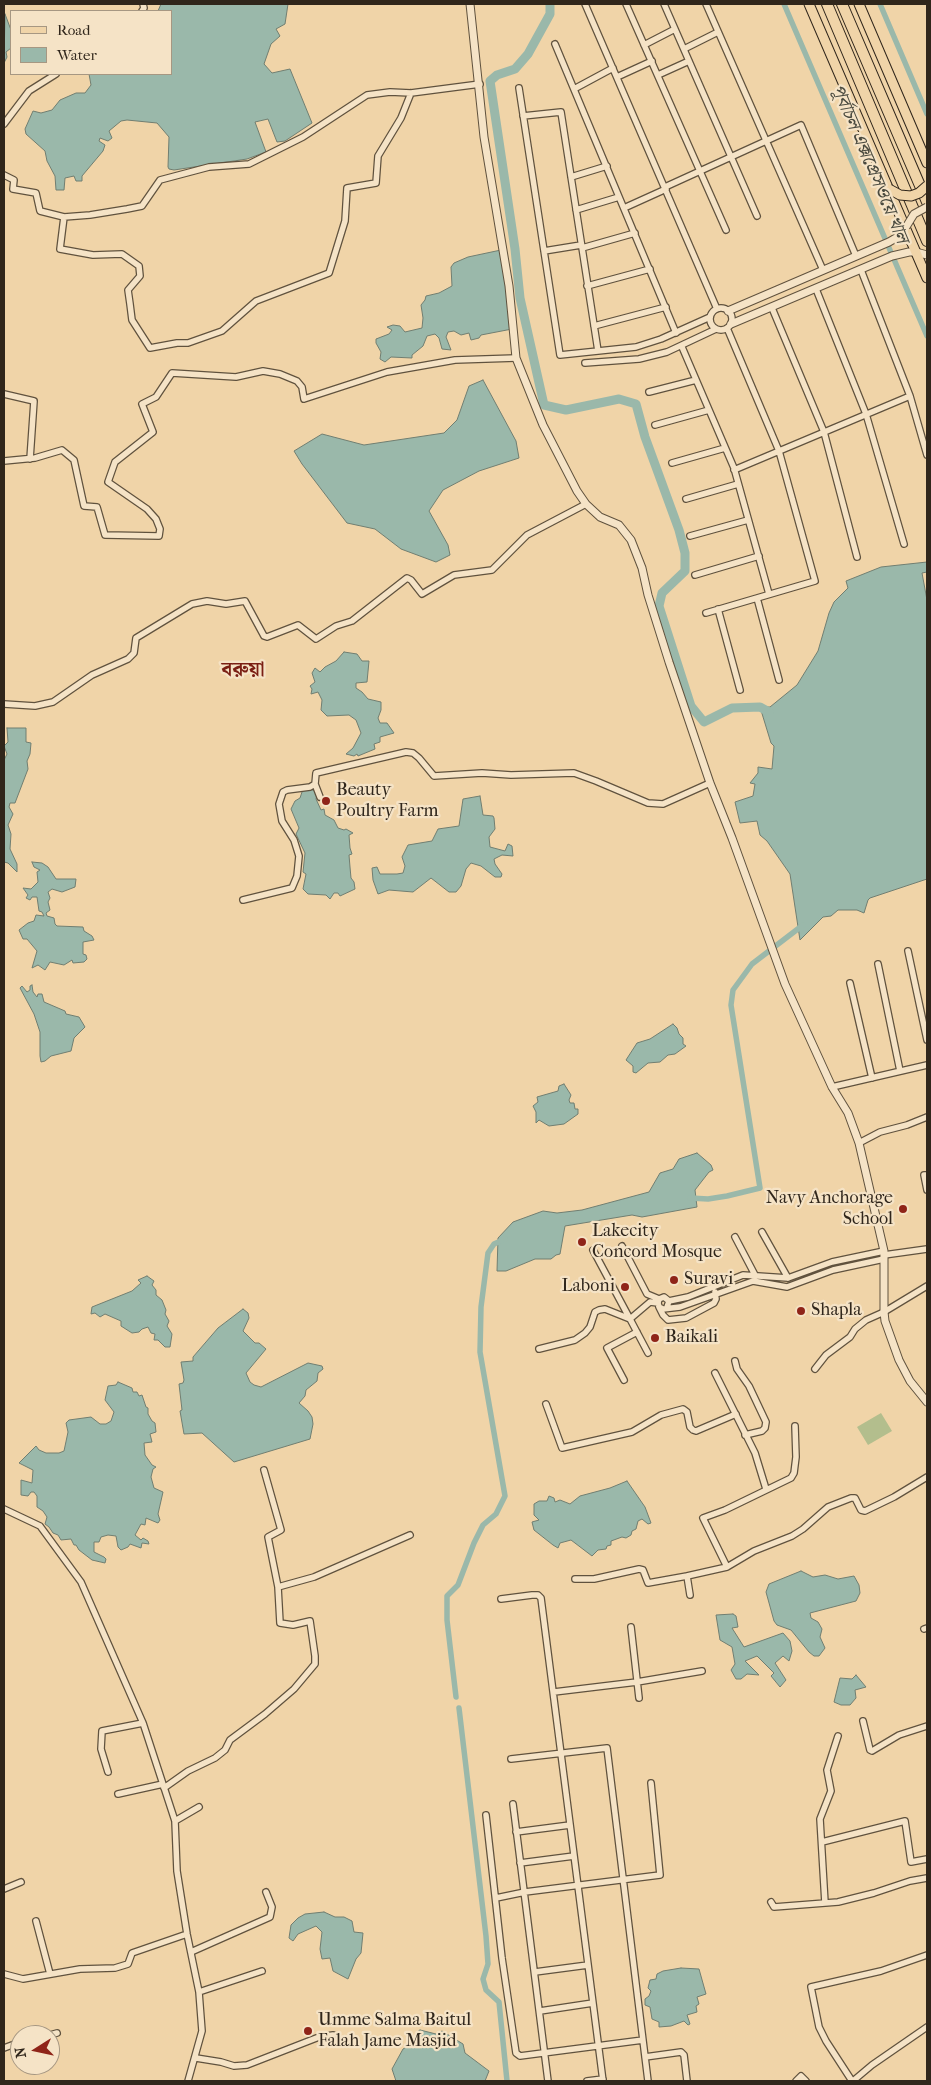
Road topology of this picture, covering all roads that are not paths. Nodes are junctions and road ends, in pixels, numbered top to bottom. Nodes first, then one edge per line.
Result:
1 (470, 4) edge
2 (585, 4) edge
3 (626, 4) edge
4 (664, 4) edge
5 (706, 4) edge
6 (809, 4) edge
7 (827, 4) edge
8 (842, 4) edge
9 (859, 4) edge
10 (675, 29) junction
11 (718, 32) junction
12 (555, 44) dead end
13 (644, 44) junction
14 (684, 49) junction
15 (652, 61) junction
16 (689, 61) junction
17 (613, 68) junction
18 (54, 75) edge
19 (658, 75) junction
20 (617, 77) junction
21 (480, 84) junction
22 (519, 88) dead end
23 (574, 89) junction
24 (411, 93) junction
25 (523, 116) junction
26 (4, 124) edge
27 (766, 141) junction
28 (731, 157) junction
29 (927, 163) edge
30 (607, 166) junction
31 (700, 171) junction
32 (4, 175) edge
33 (571, 176) junction
34 (927, 186) edge
35 (665, 188) junction
36 (889, 189) junction
37 (620, 197) junction
38 (927, 202) edge
39 (927, 207) edge
40 (624, 208) junction
41 (576, 210) junction
42 (757, 216) dead end
43 (64, 217) junction
44 (906, 227) junction
45 (726, 230) dead end
46 (635, 233) junction
47 (927, 241) edge
48 (581, 247) junction
49 (544, 251) junction
50 (916, 252) junction
51 (927, 255) edge
52 (856, 256) junction
53 (650, 269) junction
54 (823, 270) junction
55 (861, 270) junction
56 (927, 278) edge
57 (587, 286) junction
58 (816, 289) junction
59 (666, 307) junction
60 (717, 308) junction
61 (772, 308) junction
62 (728, 311) junction
63 (710, 317) junction
64 (594, 326) junction
65 (729, 326) junction
66 (716, 329) junction
67 (676, 333) junction
68 (636, 347) junction
69 (682, 347) junction
70 (598, 351) junction
71 (516, 358) junction
72 (639, 359) junction
73 (585, 363) dead end
74 (696, 380) junction
75 (649, 392) dead end
76 (4, 394) edge
77 (910, 396) junction
78 (709, 410) junction
79 (866, 414) junction
80 (655, 425) dead end
81 (824, 432) junction
82 (725, 448) junction
83 (780, 451) junction
84 (927, 455) edge
85 (30, 459) junction
86 (4, 461) edge
87 (672, 463) dead end
88 (734, 470) junction
89 (738, 484) junction
90 (686, 499) dead end
91 (586, 504) junction
92 (748, 520) junction
93 (690, 536) dead end
94 (904, 544) dead end
95 (759, 556) junction
96 (857, 557) dead end
97 (695, 575) dead end
98 (770, 594) junction
99 (756, 598) junction
100 (718, 609) junction
101 (706, 613) dead end
102 (778, 680) dead end
103 (740, 690) dead end
104 (4, 704) edge
105 (710, 783) junction
106 (315, 784) junction
107 (320, 797) dead end
108 (243, 900) dead end
109 (908, 951) dead end
110 (878, 964) dead end
111 (850, 983) dead end
112 (927, 1040) edge
113 (927, 1065) edge
114 (900, 1071) junction
115 (872, 1078) junction
116 (832, 1087) junction
117 (927, 1118) edge
118 (859, 1143) junction
119 (927, 1175) edge
120 (927, 1190) edge
121 (762, 1232) dead end
122 (735, 1237) dead end
123 (622, 1246) dead end
124 (927, 1248) edge
125 (593, 1250) dead end
126 (884, 1255) junction
127 (832, 1262) junction
128 (810, 1270) junction
129 (833, 1270) junction
130 (754, 1275) junction
131 (774, 1277) junction
132 (813, 1277) junction
133 (788, 1278) junction
134 (773, 1285) junction
135 (927, 1286) edge
136 (715, 1291) junction
137 (659, 1303) junction
138 (668, 1304) junction
139 (884, 1312) junction
140 (630, 1319) junction
141 (637, 1332) junction
142 (539, 1349) dead end
143 (648, 1353) dead end
144 (735, 1361) dead end
145 (815, 1369) dead end
146 (715, 1373) dead end
147 (624, 1380) dead end
148 (927, 1402) edge
149 (546, 1404) dead end
150 (736, 1414) junction
151 (795, 1426) dead end
152 (745, 1435) junction
153 (264, 1470) dead end
154 (927, 1477) edge
155 (766, 1489) junction
156 (4, 1508) edge
157 (410, 1535) dead end
158 (727, 1567) junction
159 (687, 1576) junction
160 (575, 1579) dead end
161 (278, 1587) junction
162 (690, 1596) dead end
163 (501, 1599) dead end
164 (631, 1627) dead end
165 (702, 1671) dead end
166 (637, 1682) junction
167 (554, 1692) junction
168 (639, 1698) dead end
169 (863, 1722) dead end
170 (143, 1723) junction
171 (927, 1726) edge
172 (838, 1736) dead end
173 (561, 1753) junction
174 (511, 1759) dead end
175 (108, 1772) dead end
176 (651, 1783) dead end
177 (163, 1786) junction
178 (118, 1794) dead end
179 (513, 1804) dead end
180 (199, 1807) dead end
181 (486, 1816) dead end
182 (175, 1821) junction
183 (570, 1825) junction
184 (516, 1832) junction
185 (822, 1842) junction
186 (574, 1856) junction
187 (927, 1859) edge
188 (520, 1863) junction
189 (927, 1878) edge
190 (623, 1880) junction
191 (21, 1882) dead end
192 (578, 1886) junction
193 (4, 1889) edge
194 (266, 1892) dead end
195 (524, 1892) junction
196 (496, 1898) junction
197 (771, 1902) dead end
198 (825, 1902) junction
199 (36, 1921) dead end
200 (187, 1934) junction
201 (191, 1952) junction
202 (927, 1955) edge
203 (588, 1965) junction
204 (262, 1971) dead end
205 (535, 1972) junction
206 (4, 1974) edge
207 (50, 1974) junction
208 (199, 1992) junction
209 (593, 2003) junction
210 (540, 2011) junction
211 (927, 2027) edge
212 (333, 2035) dead end
213 (643, 2040) junction
214 (598, 2045) junction
215 (545, 2052) junction
216 (645, 2057) junction
217 (196, 2058) junction
218 (603, 2080) edge
219 (188, 2081) edge
220 (548, 2081) edge
221 (587, 2081) edge
222 (648, 2081) edge
223 (687, 2081) edge
224 (796, 2081) edge
225 (806, 2081) edge
226 (853, 2081) edge

1 - 21 street
2 - 17 street
3 - 13 street
4 - 10 street
5 - 11 street
6 - 36 main road
7 - 47 highway
8 - 38 highway
9 - 29 main road
10 - 13 street
10 - 14 street
11 - 14 street
11 - 27 street
12 - 23 street
13 - 15 street
14 - 16 street
15 - 19 street
15 - 20 street
16 - 19 street
16 - 28 street
17 - 20 street
17 - 23 street
18 - 26 street
19 - 31 street
20 - 35 street
21 - 24 street
21 - 71 street
22 - 25 street
23 - 30 street
24 - 43 street
24 - 43 street
25 - 33 street
25 - 49 street
27 - 28 street
27 - 52 street
27 - 54 street
28 - 31 street
28 - 42 street
30 - 33 street
30 - 37 street
31 - 35 street
31 - 45 street
32 - 43 street
33 - 41 street
34 - 36 main road, bridge
35 - 40 street
35 - 60 street
36 - 44 main road
37 - 40 street
37 - 41 street
39 - 44 street, bridge
40 - 46 street
41 - 48 street
44 - 50 main road
44 - 52 street
46 - 48 street
46 - 53 street
48 - 49 street
48 - 57 street
49 - 70 street
50 - 51 street
50 - 55 street
50 - 56 main road
52 - 54 street
53 - 57 street
53 - 59 street
54 - 62 street
55 - 58 street
55 - 77 street
57 - 64 street
58 - 61 street
58 - 79 street
59 - 64 street
59 - 67 street
60 - 62 street
60 - 63 street
61 - 65 street
61 - 81 street
62 - 65 street
63 - 66 street
63 - 67 street
64 - 70 street
65 - 66 street
65 - 83 street
66 - 69 street
67 - 68 street
68 - 70 street
68 - 72 street
69 - 72 street
69 - 74 street
71 - 85 street
71 - 91 street
72 - 73 street
74 - 75 street
74 - 78 street
76 - 85 street
77 - 79 street
77 - 84 street
78 - 80 street
78 - 82 street
79 - 81 street
79 - 94 street
81 - 83 street
81 - 96 street
82 - 87 street
82 - 88 street
83 - 88 street
83 - 98 street
85 - 86 street
88 - 89 street
89 - 90 street
89 - 92 street
91 - 104 street
91 - 105 street
92 - 93 street
92 - 95 street
95 - 97 street
95 - 98 street
98 - 99 street
99 - 100 street
99 - 102 street
100 - 101 street
100 - 103 street
105 - 106 street
105 - 116 street
106 - 107 street
106 - 108 street
109 - 112 street
110 - 114 street
111 - 115 street
113 - 114 street
114 - 115 street
115 - 116 street
116 - 118 street
117 - 118 street
118 - 126 street
119 - 120 street
121 - 133 street
122 - 130 street
123 - 137 street
124 - 126 street
125 - 140 street
126 - 127 street
126 - 129 street
126 - 139 street
127 - 128 street
127 - 129 street
128 - 132 street
128 - 133 street
129 - 132 street
130 - 131 street
130 - 136 street
131 - 133 street
131 - 134 street
132 - 134 street
134 - 136 street
135 - 139 street
136 - 137 street
136 - 138 street
137 - 138 street
137 - 138 street
137 - 140 street
139 - 145 street
139 - 148 street
140 - 141 street
140 - 142 street
141 - 143 street
141 - 147 street
144 - 152 street
146 - 150 street
149 - 150 street
150 - 152 street
151 - 155 street
152 - 155 street
153 - 161 street
154 - 158 street
155 - 158 street
156 - 170 street
157 - 161 street
158 - 159 street
159 - 160 street
159 - 162 street
161 - 177 street
163 - 167 street
164 - 166 street
165 - 166 street
166 - 167 street
166 - 168 street
167 - 173 street
169 - 171 street
170 - 175 street
170 - 177 street
172 - 185 street
173 - 174 street
173 - 183 street
173 - 190 street
176 - 190 street
177 - 178 street
177 - 182 street
179 - 184 street
180 - 182 street
181 - 196 street
182 - 200 street
183 - 184 street
183 - 186 street
184 - 188 street
185 - 187 street
185 - 198 street
186 - 188 street
186 - 192 street
188 - 195 street
189 - 198 street
190 - 192 street
190 - 213 street
191 - 193 street
192 - 195 street
192 - 203 street
194 - 201 street
195 - 196 street
195 - 205 street
196 - 215 street
197 - 198 street
199 - 207 street
200 - 201 street
200 - 207 street
201 - 208 street
202 - 226 street
203 - 205 street
203 - 209 street
204 - 208 street
205 - 210 street
206 - 207 street
208 - 217 street
209 - 210 street
209 - 214 street
210 - 215 street
211 - 226 street
212 - 217 street
213 - 214 street
213 - 216 street
214 - 215 street
214 - 218 street
215 - 220 street
216 - 222 street
216 - 223 street
217 - 219 street
218 - 221 street
224 - 225 street

